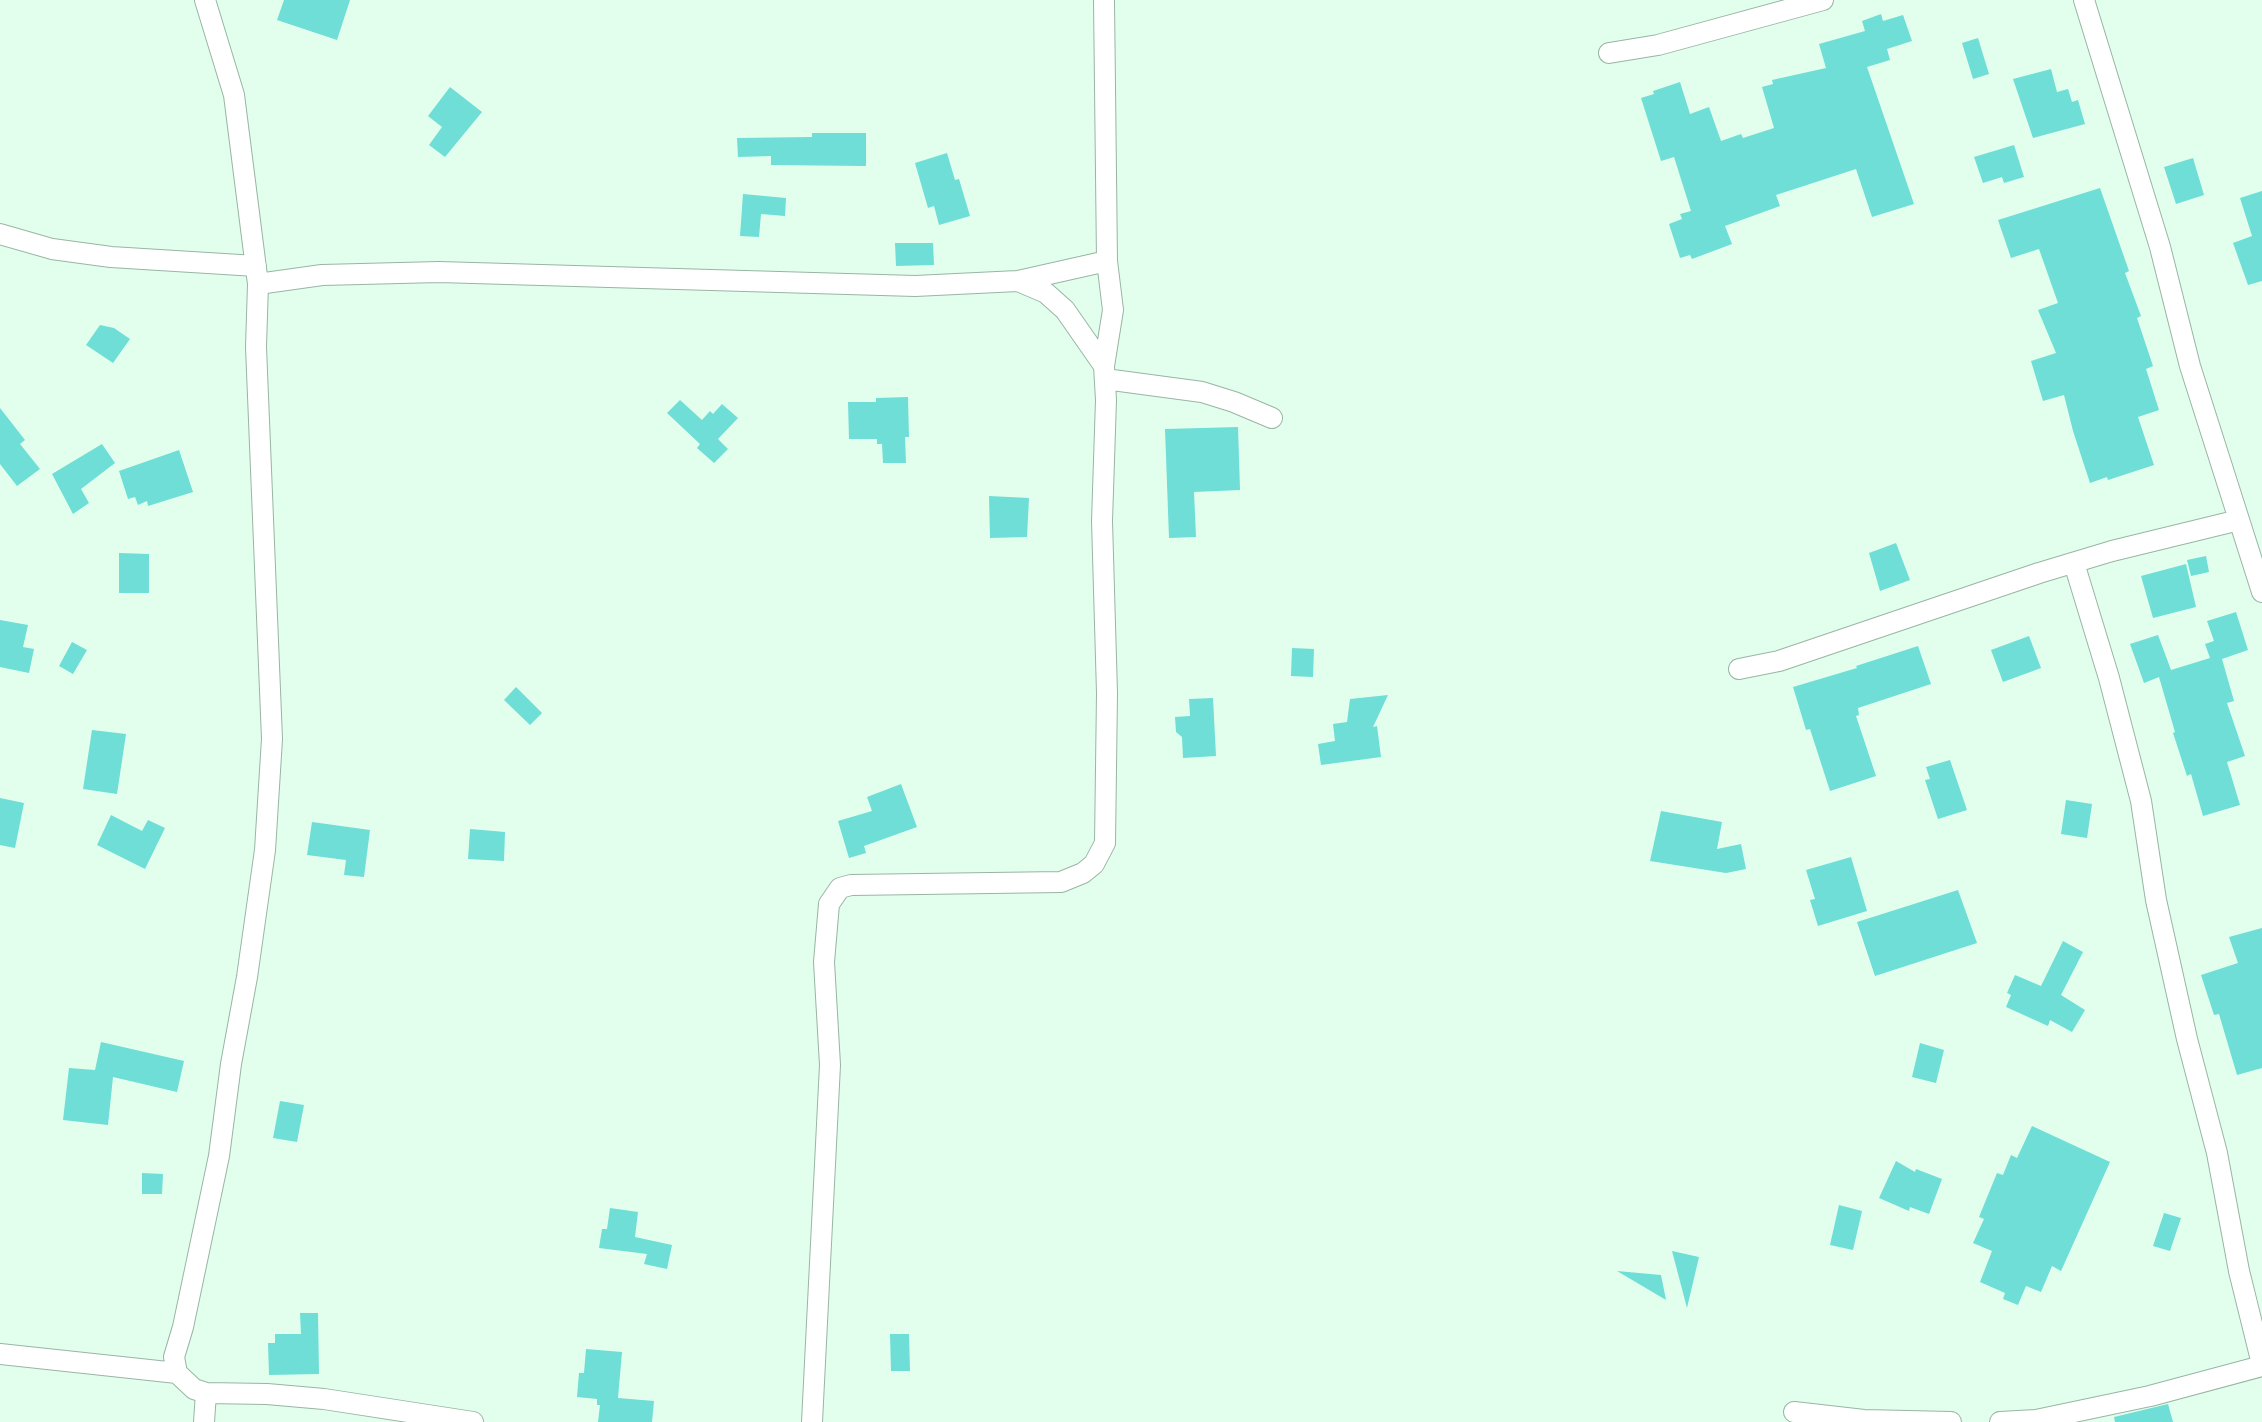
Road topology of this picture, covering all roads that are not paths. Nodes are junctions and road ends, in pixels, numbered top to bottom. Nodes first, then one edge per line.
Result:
1 (205, 0) edge
2 (1104, 0) edge
3 (1823, 0) edge
4 (2084, 0) edge
5 (1608, 53) dead end
6 (0, 234) edge
7 (1107, 261) junction
8 (257, 275) junction
9 (1018, 281) junction
10 (1105, 373) junction
11 (1272, 418) dead end
12 (2239, 520) junction
13 (2074, 563) junction
14 (2262, 592) edge
15 (1739, 669) dead end
16 (0, 1354) edge
17 (2262, 1365) edge
18 (177, 1373) junction
19 (206, 1393) junction
20 (1794, 1412) dead end
21 (204, 1422) edge
22 (473, 1422) edge
23 (812, 1422) edge
24 (1951, 1422) edge
25 (2000, 1422) edge

1 - 8 street
2 - 7 street
3 - 5 street
4 - 12 street
6 - 8 street
7 - 9 street
7 - 10 street
8 - 9 street
8 - 18 street
9 - 10 street
10 - 11 street
10 - 23 street
12 - 13 street
12 - 14 street
13 - 15 street
13 - 17 street
16 - 18 street
17 - 25 street
18 - 19 street
19 - 21 street
19 - 22 street
20 - 24 street

